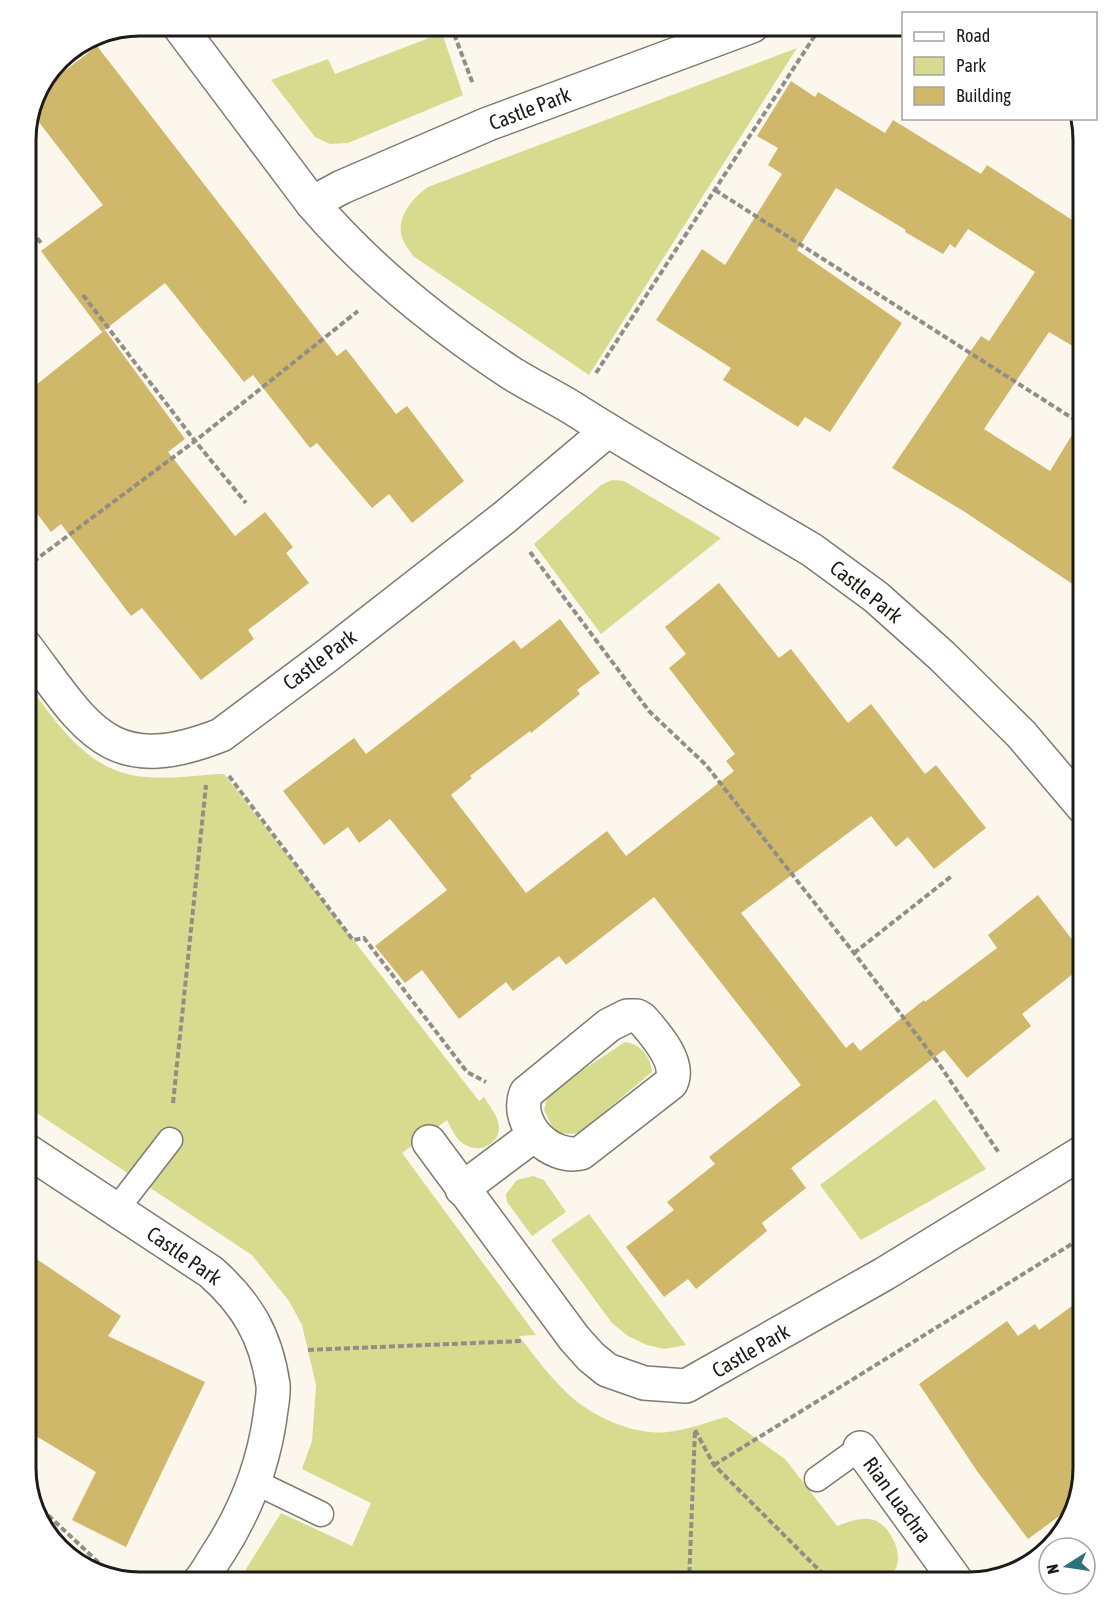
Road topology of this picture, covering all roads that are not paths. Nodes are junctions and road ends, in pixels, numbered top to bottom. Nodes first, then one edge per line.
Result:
1 (187, 36) edge
2 (725, 36) edge
3 (312, 203) junction
4 (606, 431) junction
5 (36, 660) edge
6 (1073, 795) edge
7 (534, 1135) junction
8 (170, 1140) road end
9 (429, 1142) dead end
10 (36, 1157) edge
11 (1073, 1158) edge
12 (462, 1189) junction
13 (116, 1210) junction
14 (860, 1448) joint
15 (817, 1479) dead end
16 (255, 1482) junction
17 (321, 1514) dead end
18 (205, 1572) edge
19 (940, 1572) edge

1 - 3 street, Castle Park
2 - 3 street, Castle Park
3 - 4 street, Castle Park
4 - 5 street, Castle Park
4 - 6 street, Castle Park
7 - 7 street
7 - 12 street
8 - 13 lane
9 - 12 street, Castle Park
10 - 13 street, Castle Park
11 - 12 street, Castle Park
13 - 16 street, Castle Park
14 - 15 lane, Rian Luachra
14 - 19 street, Rian Luachra
16 - 17 lane
16 - 18 street, Castle Park

